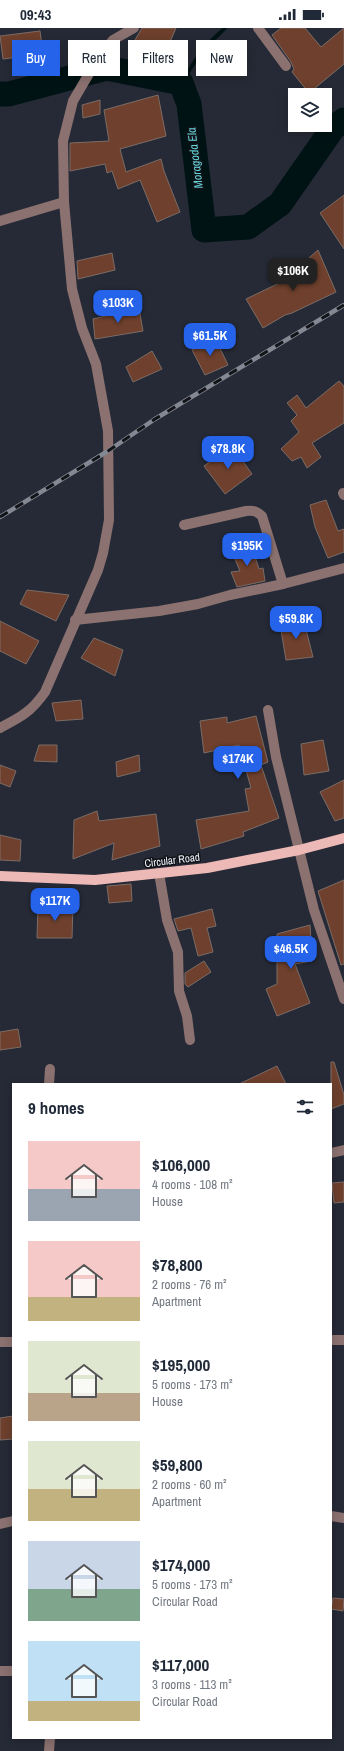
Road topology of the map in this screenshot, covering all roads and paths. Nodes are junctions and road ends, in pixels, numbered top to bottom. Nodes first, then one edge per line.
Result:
1 (134, 28) edge
2 (258, 28) edge
3 (286, 66) dead end
4 (64, 202) junction
5 (0, 221) edge
6 (184, 525) dead end
7 (344, 568) edge
8 (284, 584) junction
9 (75, 620) junction
10 (268, 710) dead end
11 (0, 728) edge
12 (344, 838) edge
13 (299, 850) junction
14 (159, 873) junction
15 (0, 876) edge
16 (344, 999) edge
17 (190, 1040) dead end
18 (50, 1069) dead end
19 (48, 1083) edge
20 (344, 1150) edge
21 (332, 1153) edge
22 (332, 1340) edge
23 (344, 1340) edge
24 (0, 1342) edge
25 (12, 1342) edge
26 (332, 1516) edge
27 (344, 1518) edge
28 (12, 1522) edge
29 (0, 1524) edge
30 (0, 1671) edge
31 (12, 1672) edge
32 (50, 1739) edge
33 (49, 1751) edge

1 - 4 street
2 - 3 street
4 - 5 street
4 - 9 street
6 - 8 street
7 - 8 street
8 - 9 street
9 - 11 street
10 - 13 street
12 - 13 main road, Circular Road
13 - 14 main road, Circular Road
13 - 16 street
14 - 15 main road, Circular Road
14 - 17 street
18 - 19 street
20 - 21 street
22 - 23 street
24 - 25 street
26 - 27 street
28 - 29 street
30 - 31 street
32 - 33 street

